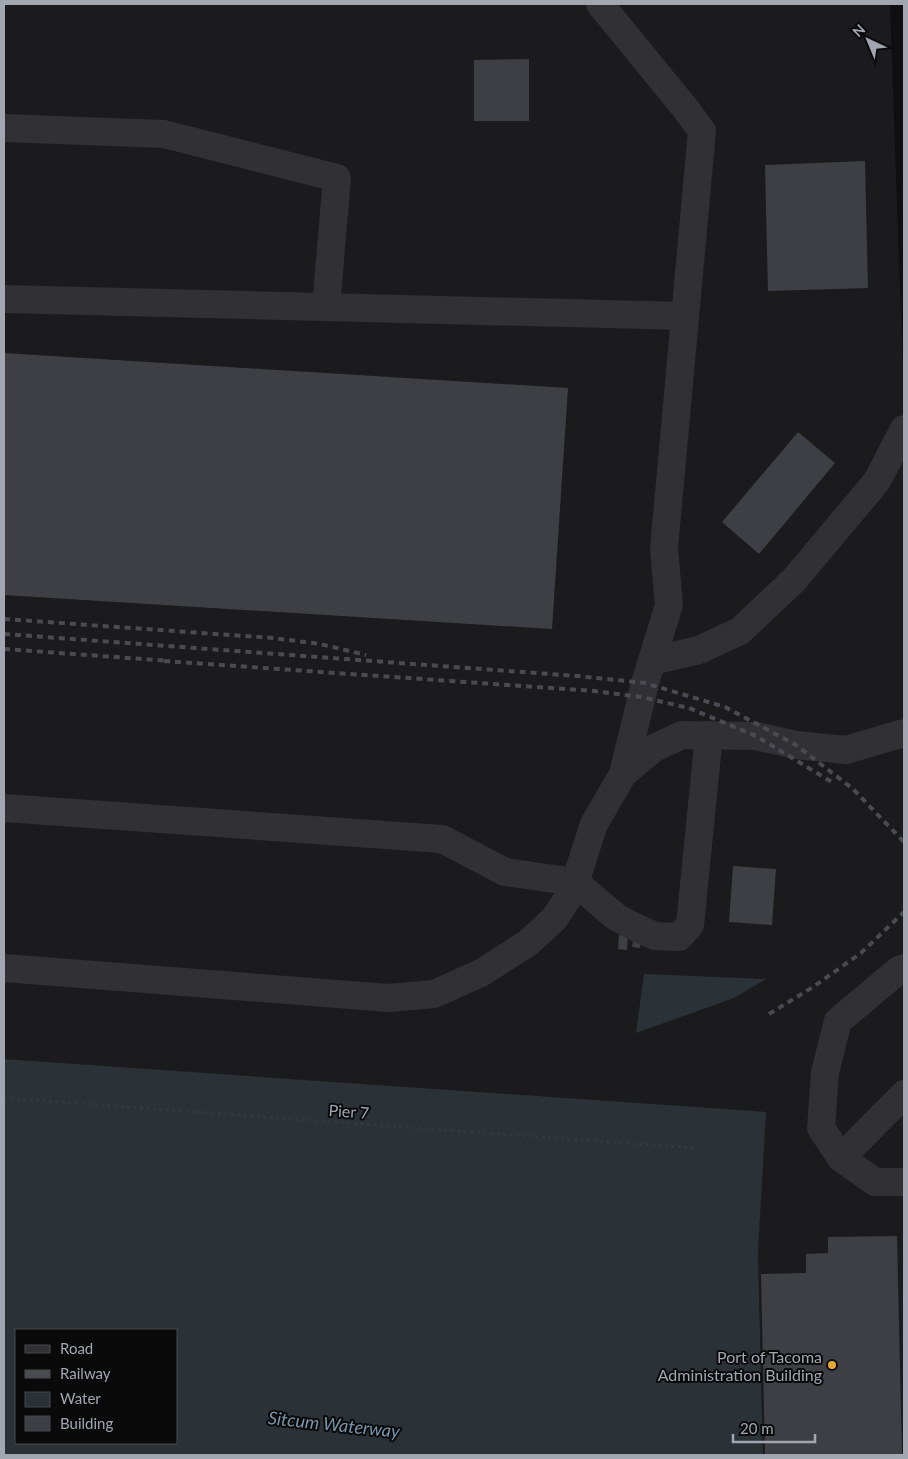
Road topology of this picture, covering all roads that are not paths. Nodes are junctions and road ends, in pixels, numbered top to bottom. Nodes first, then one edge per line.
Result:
1 (600, 4) edge
2 (4, 128) edge
3 (4, 300) edge
4 (326, 308) junction
5 (685, 316) junction
6 (904, 429) edge
7 (652, 661) junction
8 (904, 733) edge
9 (709, 735) junction
10 (623, 774) junction
11 (4, 808) edge
12 (574, 882) junction
13 (4, 968) edge
14 (904, 968) edge
15 (904, 1094) edge
16 (841, 1158) junction
17 (904, 1182) edge

1 - 5 lane
2 - 4 lane
3 - 4 lane
4 - 5 lane
5 - 7 lane
6 - 7 lane
7 - 10 lane
8 - 9 lane
9 - 10 lane
9 - 12 lane
10 - 12 lane
11 - 12 lane
12 - 13 lane
14 - 16 lane
15 - 16 lane
16 - 17 lane

